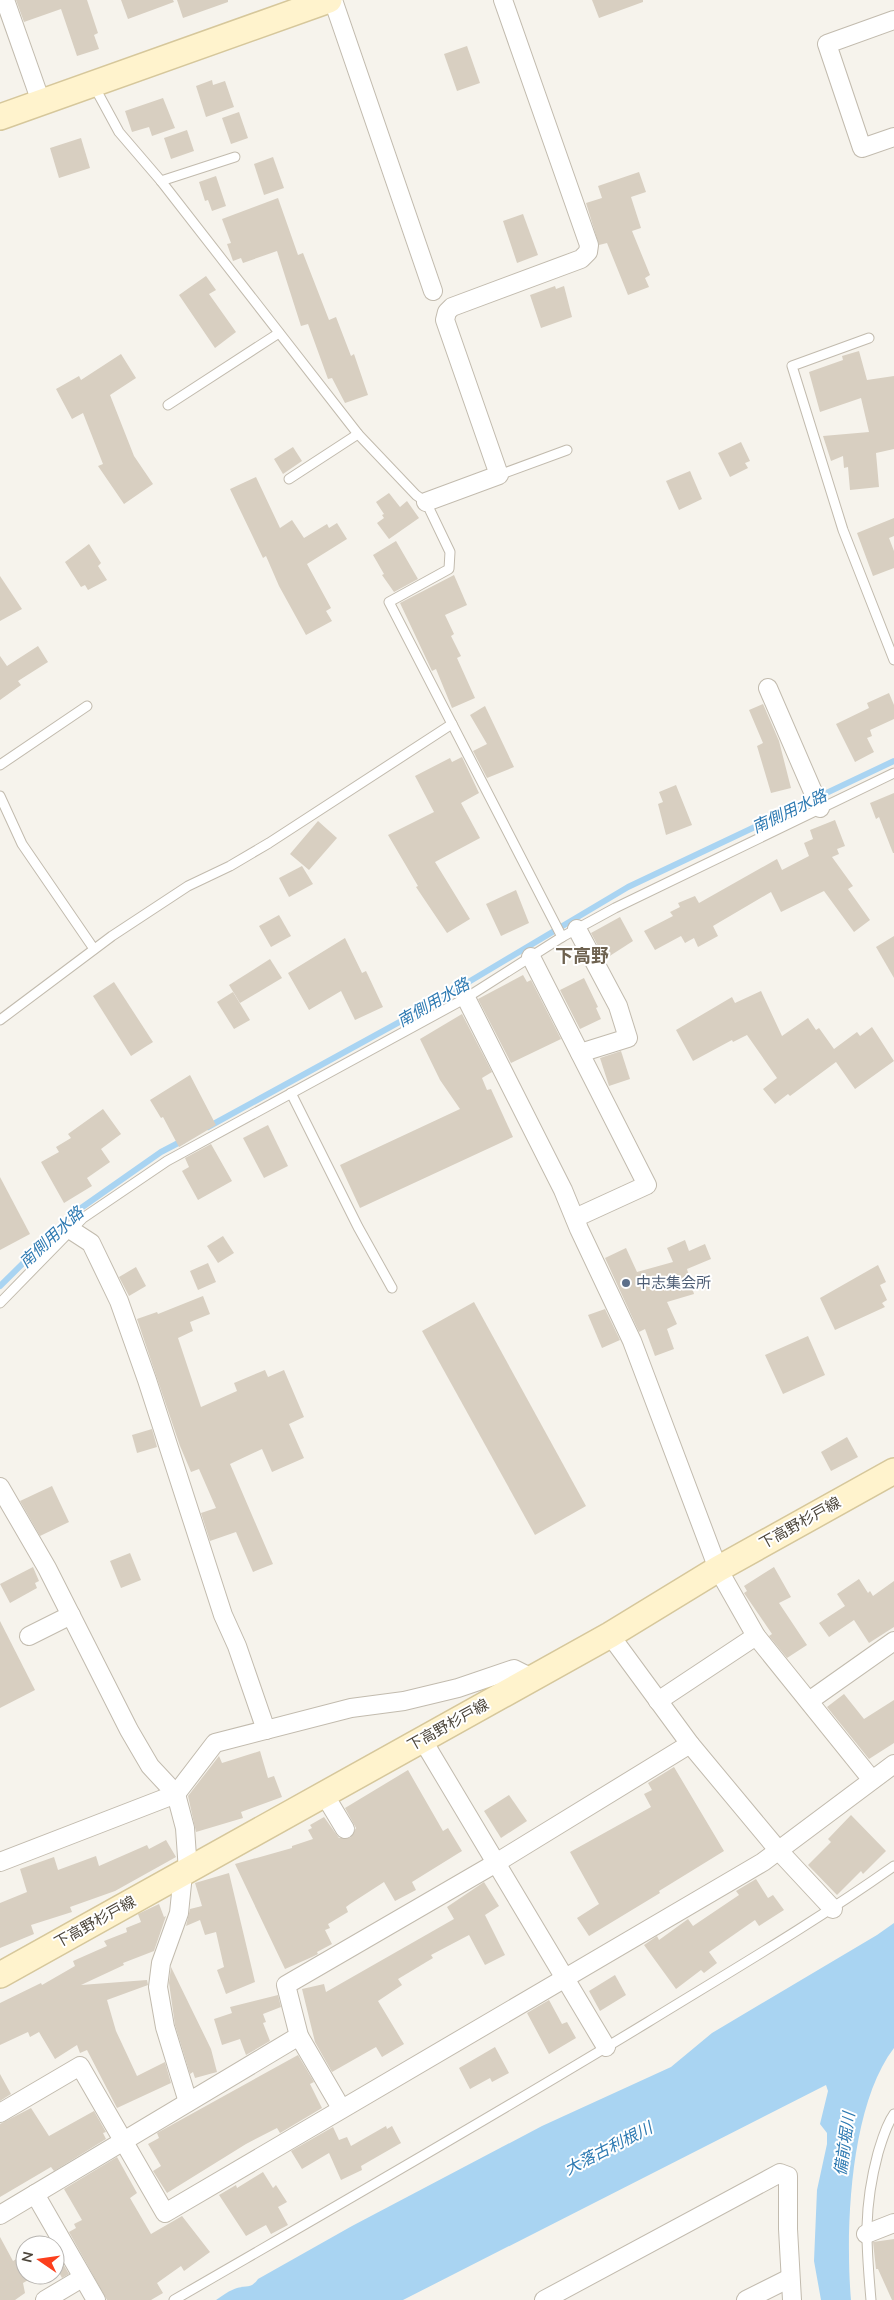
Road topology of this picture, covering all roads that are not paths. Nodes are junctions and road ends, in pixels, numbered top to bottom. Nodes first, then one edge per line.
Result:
1 (5, 0) edge
2 (329, 0) edge
3 (333, 0) edge
4 (503, 0) edge
5 (894, 20) edge
6 (93, 84) junction
7 (41, 102) junction
8 (0, 116) edge
9 (894, 137) edge
10 (235, 157) dead end
11 (161, 181) junction
12 (433, 291) dead end
13 (279, 333) junction
14 (869, 338) dead end
15 (168, 405) dead end
16 (358, 434) junction
17 (567, 450) dead end
18 (499, 475) junction
19 (289, 479) dead end
20 (426, 502) junction
21 (894, 660) edge
22 (768, 688) dead end
23 (87, 706) dead end
24 (452, 724) junction
25 (0, 765) edge
26 (894, 773) edge
27 (0, 796) edge
28 (820, 808) junction
29 (569, 933) junction
30 (94, 949) junction
31 (531, 957) junction
32 (466, 998) junction
33 (0, 1020) edge
34 (580, 1053) junction
35 (291, 1093) junction
36 (574, 1218) junction
37 (71, 1230) junction
38 (392, 1288) dead end
39 (0, 1303) edge
40 (894, 1471) edge
41 (0, 1487) edge
42 (718, 1569) junction
43 (71, 1615) junction
44 (610, 1635) junction
45 (30, 1636) dead end
46 (756, 1636) junction
47 (894, 1641) edge
48 (532, 1678) junction
49 (658, 1701) junction
50 (809, 1701) junction
51 (266, 1730) junction
52 (422, 1739) junction
53 (690, 1744) junction
54 (894, 1764) edge
55 (872, 1780) junction
56 (176, 1794) junction
57 (324, 1794) junction
58 (344, 1829) dead end
59 (779, 1851) junction
60 (0, 1862) edge
61 (496, 1863) junction
62 (894, 1866) edge
63 (186, 1872) junction
64 (833, 1910) junction
65 (0, 1975) edge
66 (564, 1976) junction
67 (299, 2036) junction
68 (606, 2047) junction
69 (188, 2102) junction
70 (341, 2108) junction
71 (0, 2113) edge
72 (894, 2114) edge
73 (123, 2141) junction
74 (35, 2194) junction
75 (0, 2215) edge
76 (894, 2223) edge
77 (866, 2234) junction
78 (82, 2278) junction
79 (790, 2278) junction
80 (45, 2300) edge
81 (96, 2300) edge
82 (174, 2300) edge
83 (544, 2300) edge
84 (746, 2300) edge
85 (792, 2300) edge
86 (871, 2300) edge

1 - 7 street
2 - 6 main road
3 - 12 street
4 - 18 street
5 - 9 street
6 - 7 main road
6 - 11 lane
7 - 8 main road
10 - 11 lane
11 - 13 lane
13 - 15 lane
13 - 16 lane
14 - 21 lane
16 - 19 lane
16 - 20 lane
17 - 18 lane
18 - 20 street
20 - 24 lane
22 - 28 street
23 - 25 lane
24 - 29 lane
24 - 30 lane
26 - 28 lane
27 - 30 lane
28 - 29 lane
29 - 31 lane
29 - 34 street
30 - 33 lane
31 - 32 lane
31 - 34 street
32 - 35 lane
32 - 36 street
34 - 36 street
35 - 37 lane
35 - 38 lane
36 - 42 street
37 - 39 lane
37 - 51 street
40 - 42 main road, 下高野杉戸線
41 - 43 street
42 - 44 main road, 下高野杉戸線
42 - 46 street
43 - 45 street
43 - 56 street
44 - 48 main road, 下高野杉戸線
44 - 49 street
46 - 49 street
46 - 50 street
47 - 50 street
48 - 51 street
48 - 52 main road, 下高野杉戸線
49 - 53 street
50 - 55 street
51 - 56 street
52 - 57 main road, 下高野杉戸線
52 - 61 street
53 - 59 street
53 - 61 street
54 - 55 street
55 - 59 street
56 - 60 street
56 - 63 street
57 - 58 street
57 - 63 main road, 下高野杉戸線
59 - 64 street
59 - 66 street
61 - 66 street
61 - 67 street
62 - 64 lane
63 - 65 main road, 下高野杉戸線
63 - 69 street
64 - 68 lane
66 - 68 street
66 - 70 street
67 - 69 street
67 - 70 street
68 - 82 lane
69 - 73 street
70 - 73 street
71 - 73 street
72 - 77 lane
73 - 74 street
74 - 75 street
74 - 78 street
76 - 77 street
77 - 86 lane
78 - 80 street
78 - 81 street
79 - 83 street
79 - 84 street
79 - 85 street

